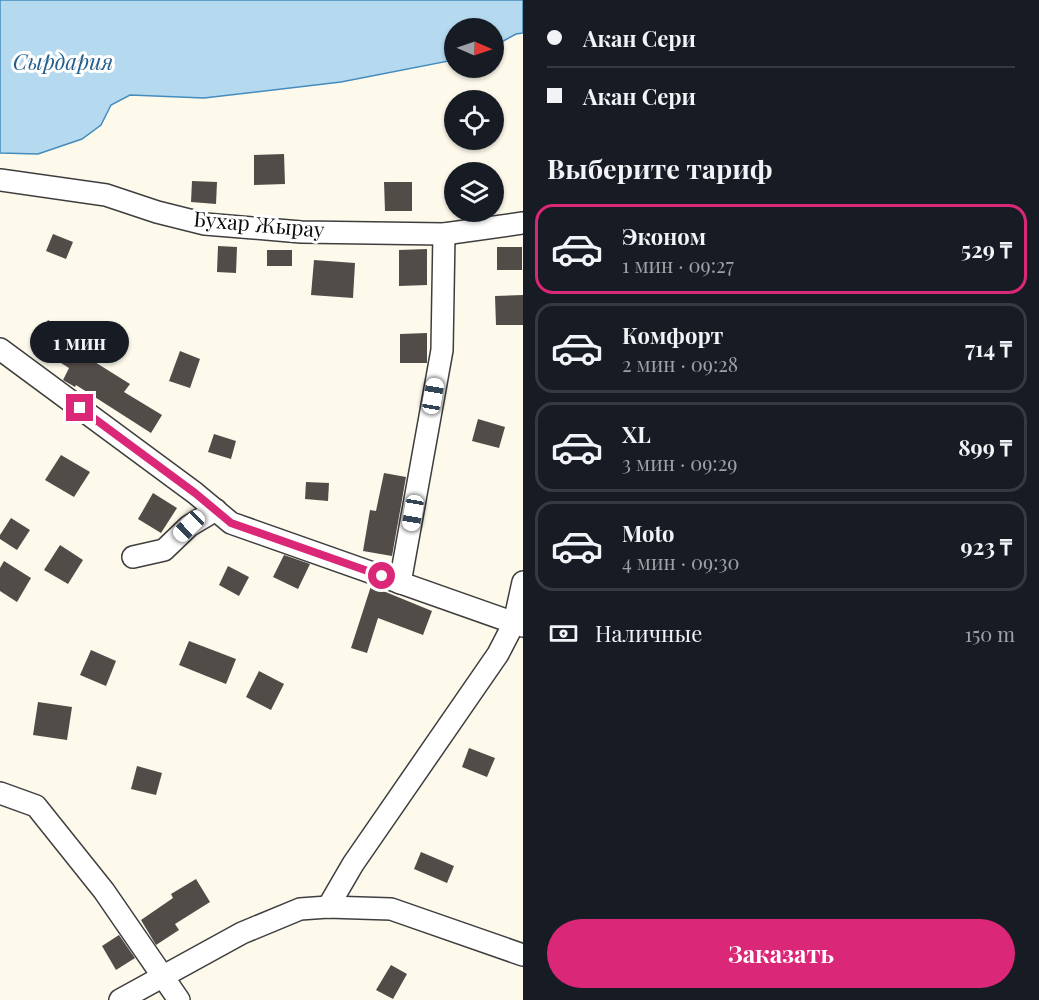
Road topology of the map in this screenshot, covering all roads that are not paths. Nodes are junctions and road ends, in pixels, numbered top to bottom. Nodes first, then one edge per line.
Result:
1 (0, 180) edge
2 (523, 223) edge
3 (444, 234) junction
4 (0, 349) edge
5 (216, 510) junction
6 (133, 556) dead end
7 (523, 582) edge
8 (400, 583) junction
9 (519, 624) edge
10 (0, 793) edge
11 (328, 906) junction
12 (523, 955) edge
13 (164, 975) junction
14 (120, 1000) edge
15 (179, 1000) edge

1 - 3 street, Бухар Жырау
2 - 3 street, Бухар Жырау
3 - 8 street
4 - 5 street
5 - 6 street
5 - 8 street
7 - 9 street
8 - 9 street
9 - 11 street
10 - 13 street
11 - 12 street
11 - 13 street
13 - 14 street
13 - 15 street

